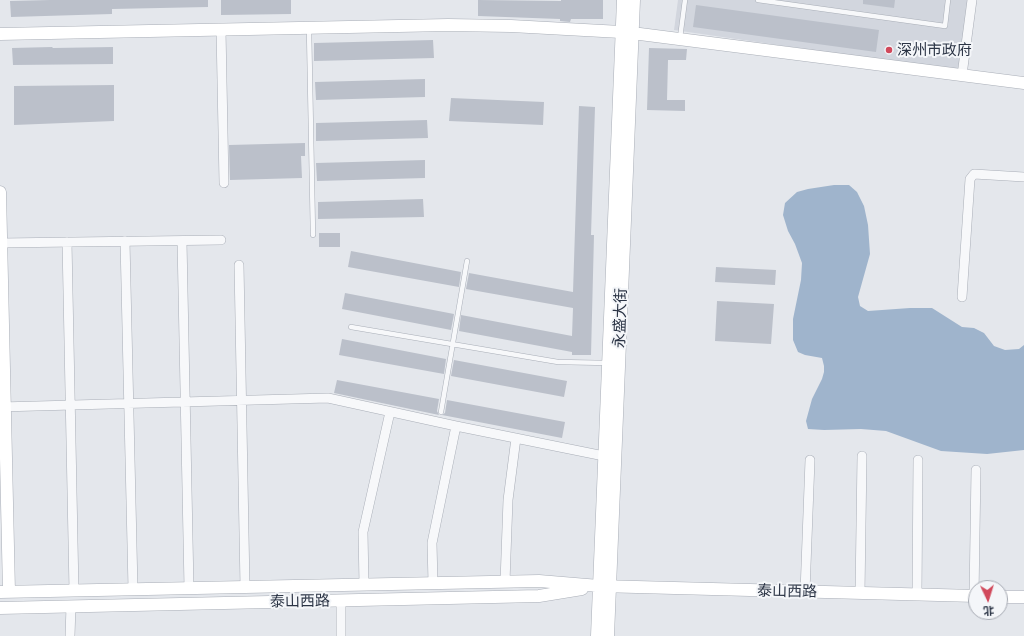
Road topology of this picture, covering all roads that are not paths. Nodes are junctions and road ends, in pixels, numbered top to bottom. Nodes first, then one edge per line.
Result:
1 (623, 0) edge
2 (634, 0) edge
3 (685, 0) edge
4 (758, 0) edge
5 (948, 0) edge
6 (972, 0) edge
7 (308, 28) junction
8 (221, 30) junction
9 (627, 32) junction
10 (0, 34) edge
11 (680, 39) junction
12 (962, 76) junction
13 (1024, 83) edge
14 (1024, 177) edge
15 (224, 183) dead end
16 (0, 192) edge
17 (313, 236) dead end
18 (182, 240) junction
19 (221, 240) dead end
20 (125, 241) junction
21 (67, 242) junction
22 (1, 243) junction
23 (467, 261) dead end
24 (239, 265) dead end
25 (962, 297) dead end
26 (351, 327) dead end
27 (453, 344) junction
28 (608, 363) junction
29 (242, 400) junction
30 (186, 402) junction
31 (129, 404) junction
32 (70, 405) junction
33 (2, 407) edge
34 (390, 412) junction
35 (441, 412) dead end
36 (456, 426) junction
37 (516, 438) junction
38 (604, 456) junction
39 (862, 456) dead end
40 (810, 460) dead end
41 (918, 460) dead end
42 (976, 470) dead end
43 (975, 580) edge
44 (505, 582) junction
45 (433, 583) junction
46 (364, 585) junction
47 (245, 587) junction
48 (604, 587) junction
49 (189, 588) junction
50 (133, 590) junction
51 (74, 591) junction
52 (5, 592) edge
53 (804, 592) junction
54 (860, 593) junction
55 (917, 595) junction
56 (968, 596) edge
57 (1008, 597) edge
58 (1024, 597) edge
59 (341, 600) junction
60 (71, 606) junction
61 (0, 608) edge
62 (70, 636) edge
63 (341, 636) edge
64 (597, 636) edge
65 (608, 636) edge

1 - 9 main road, 永盛大街
2 - 9 main road, 永盛大街
3 - 11 lane
4 - 5 lane
6 - 12 street
7 - 8 main road
7 - 9 main road
7 - 17 lane
8 - 10 main road
8 - 15 street
9 - 11 main road
9 - 28 main road, 永盛大街
9 - 48 main road, 永盛大街
11 - 12 main road
12 - 13 main road
14 - 25 street
16 - 22 main road
18 - 19 street
18 - 20 street
18 - 30 street
20 - 21 street
20 - 31 street
21 - 22 street
21 - 32 street
22 - 33 main road
23 - 27 lane
24 - 29 street
26 - 27 lane
27 - 28 lane
27 - 35 lane
28 - 38 main road, 永盛大街
29 - 30 street
29 - 34 street
29 - 47 street
30 - 31 street
30 - 49 street
31 - 32 street
31 - 50 street
32 - 33 street
32 - 51 street
33 - 52 main road
34 - 36 street
34 - 46 street
36 - 37 street
36 - 45 street
37 - 38 street
37 - 44 street
38 - 48 main road, 永盛大街
39 - 54 street
40 - 53 street
41 - 55 street
42 - 43 street
44 - 45 main road, 泰山西路
44 - 48 main road, 泰山西路
45 - 46 main road, 泰山西路
46 - 47 main road, 泰山西路
47 - 49 main road, 泰山西路
48 - 53 main road, 泰山西路
48 - 59 main road, 泰山西路
48 - 64 main road, 永盛大街
48 - 65 main road, 永盛大街
49 - 50 main road, 泰山西路
50 - 51 main road, 泰山西路
51 - 52 main road, 泰山西路
53 - 54 main road, 泰山西路
54 - 55 main road, 泰山西路
55 - 56 main road, 泰山西路
57 - 58 main road
59 - 60 main road, 泰山西路
59 - 63 street
60 - 61 main road, 泰山西路
60 - 62 street

